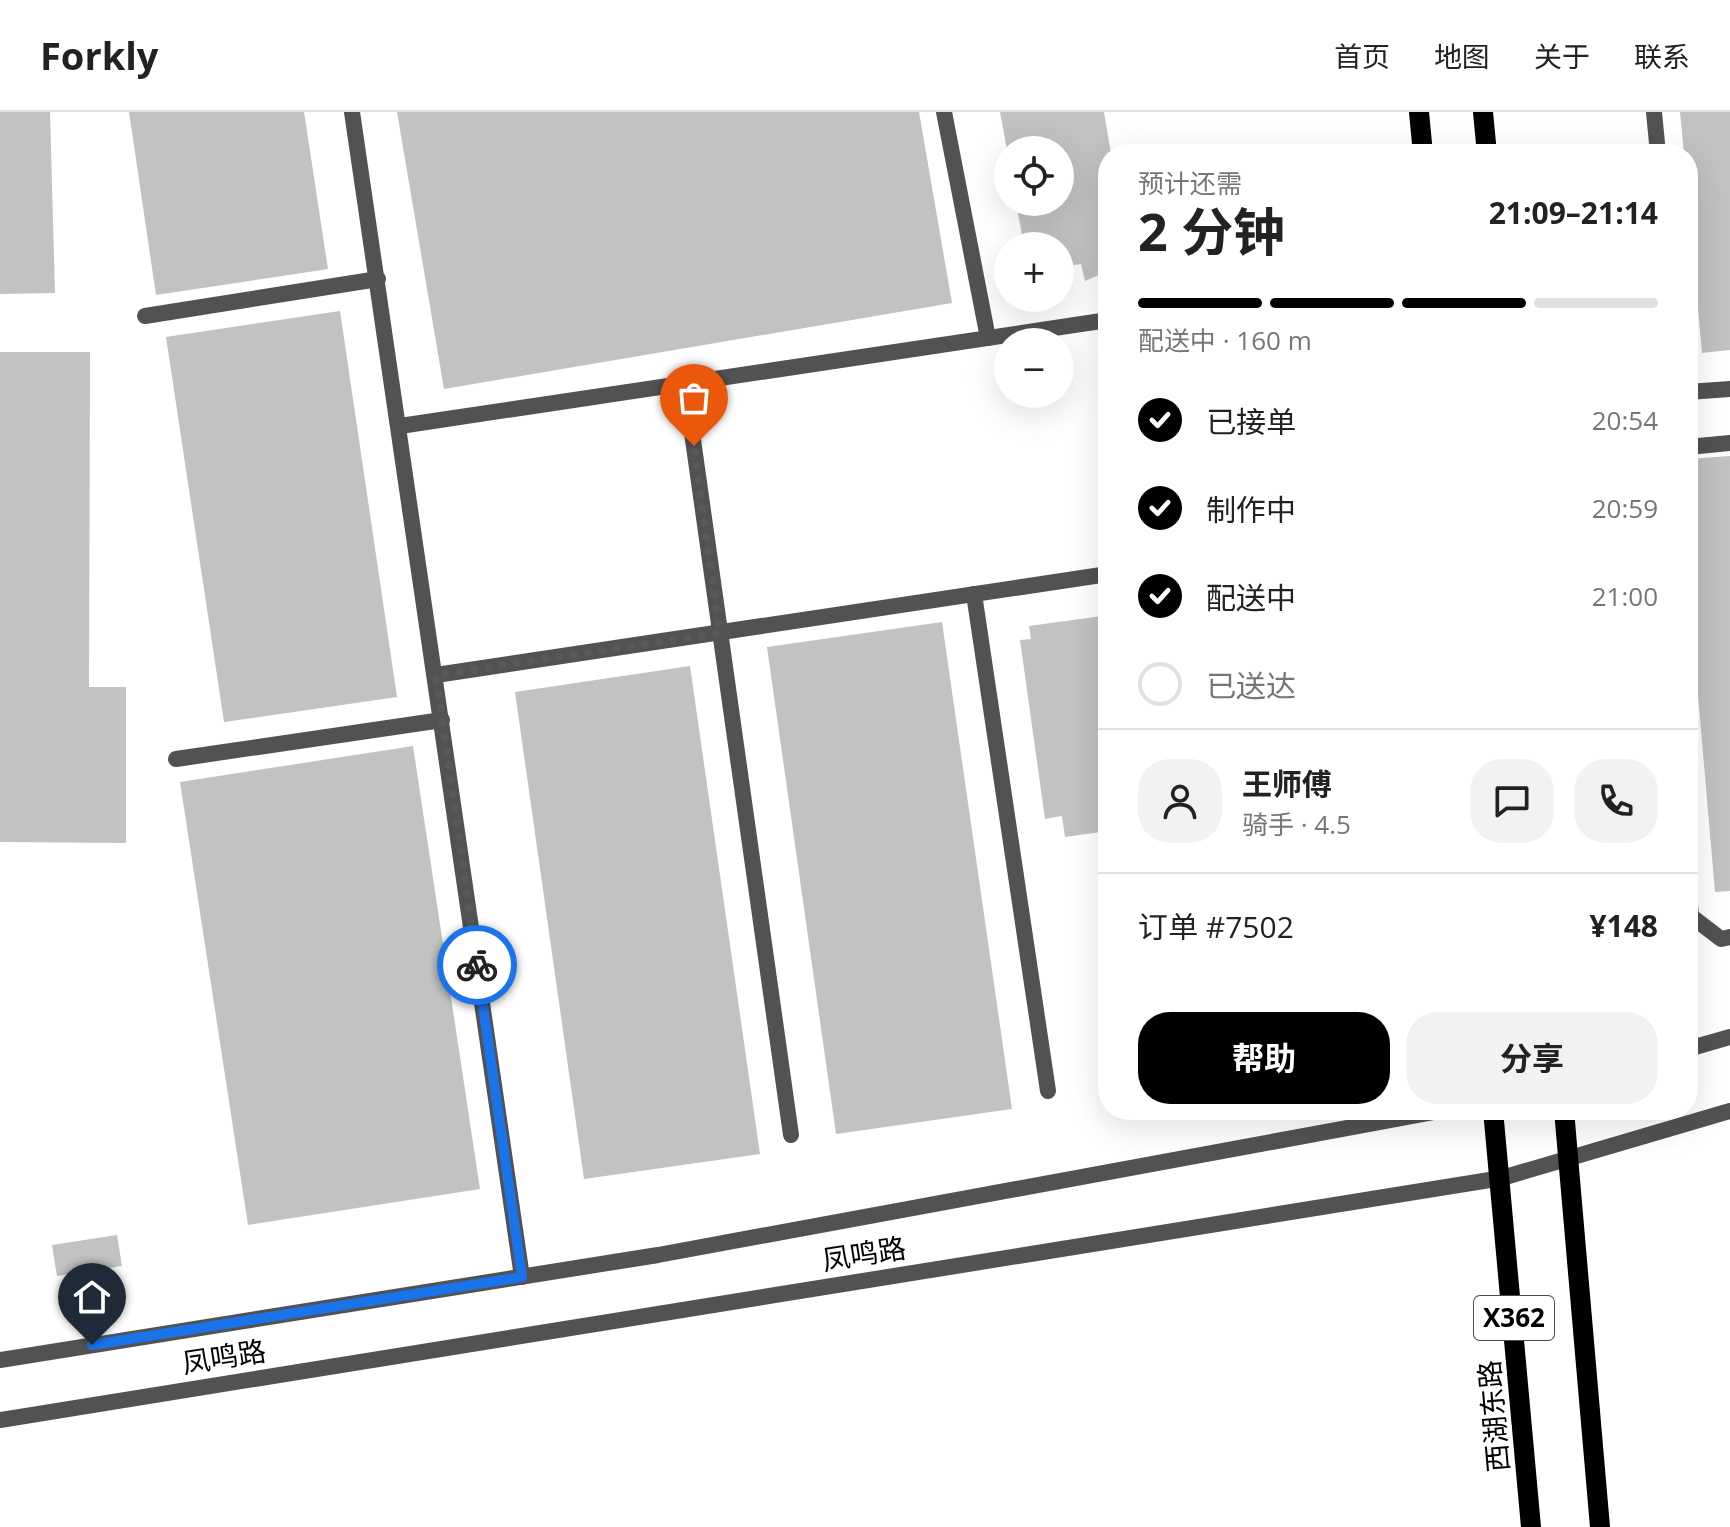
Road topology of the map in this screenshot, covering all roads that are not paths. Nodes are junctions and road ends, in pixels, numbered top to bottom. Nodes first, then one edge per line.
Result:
1 (352, 112) edge
2 (944, 112) edge
3 (1419, 112) edge
4 (1483, 112) edge
5 (1654, 112) edge
6 (1422, 144) edge
7 (1486, 144) edge
8 (1657, 144) edge
9 (378, 279) junction
10 (145, 316) dead end
11 (1098, 322) edge
12 (988, 338) junction
13 (685, 383) junction
14 (1730, 389) edge
15 (1698, 391) edge
16 (400, 426) junction
17 (1730, 443) edge
18 (1698, 446) edge
19 (1098, 575) edge
20 (974, 594) junction
21 (720, 633) junction
22 (436, 675) junction
23 (442, 720) junction
24 (176, 759) dead end
25 (1698, 921) edge
26 (1730, 937) edge
27 (1730, 1037) edge
28 (1698, 1046) edge
29 (1048, 1091) dead end
30 (1730, 1111) edge
31 (1390, 1120) edge
32 (1494, 1120) edge
33 (1565, 1120) edge
34 (791, 1135) dead end
35 (1568, 1161) junction
36 (1502, 1178) junction
37 (522, 1277) junction
38 (0, 1360) edge
39 (0, 1420) edge
40 (1531, 1527) edge
41 (1600, 1527) edge

1 - 9 street
2 - 12 street
3 - 6 main road
4 - 7 main road
5 - 8 street
9 - 10 street
9 - 16 street
11 - 12 street
12 - 13 street
13 - 16 street
13 - 21 street
14 - 15 street
16 - 22 street
17 - 18 street
19 - 20 street
20 - 21 street
20 - 29 street
21 - 22 street
21 - 34 street
22 - 23 street
23 - 24 street
23 - 37 street
25 - 26 street
27 - 28 street
30 - 35 street, 凤鸣路
31 - 37 street, 凤鸣路
32 - 36 main road, 西湖东路 / X362
33 - 35 main road, X362
35 - 36 street, 凤鸣路
35 - 41 main road, X362
36 - 39 street, 凤鸣路
36 - 40 main road, 西湖东路 / X362
37 - 38 street, 凤鸣路

